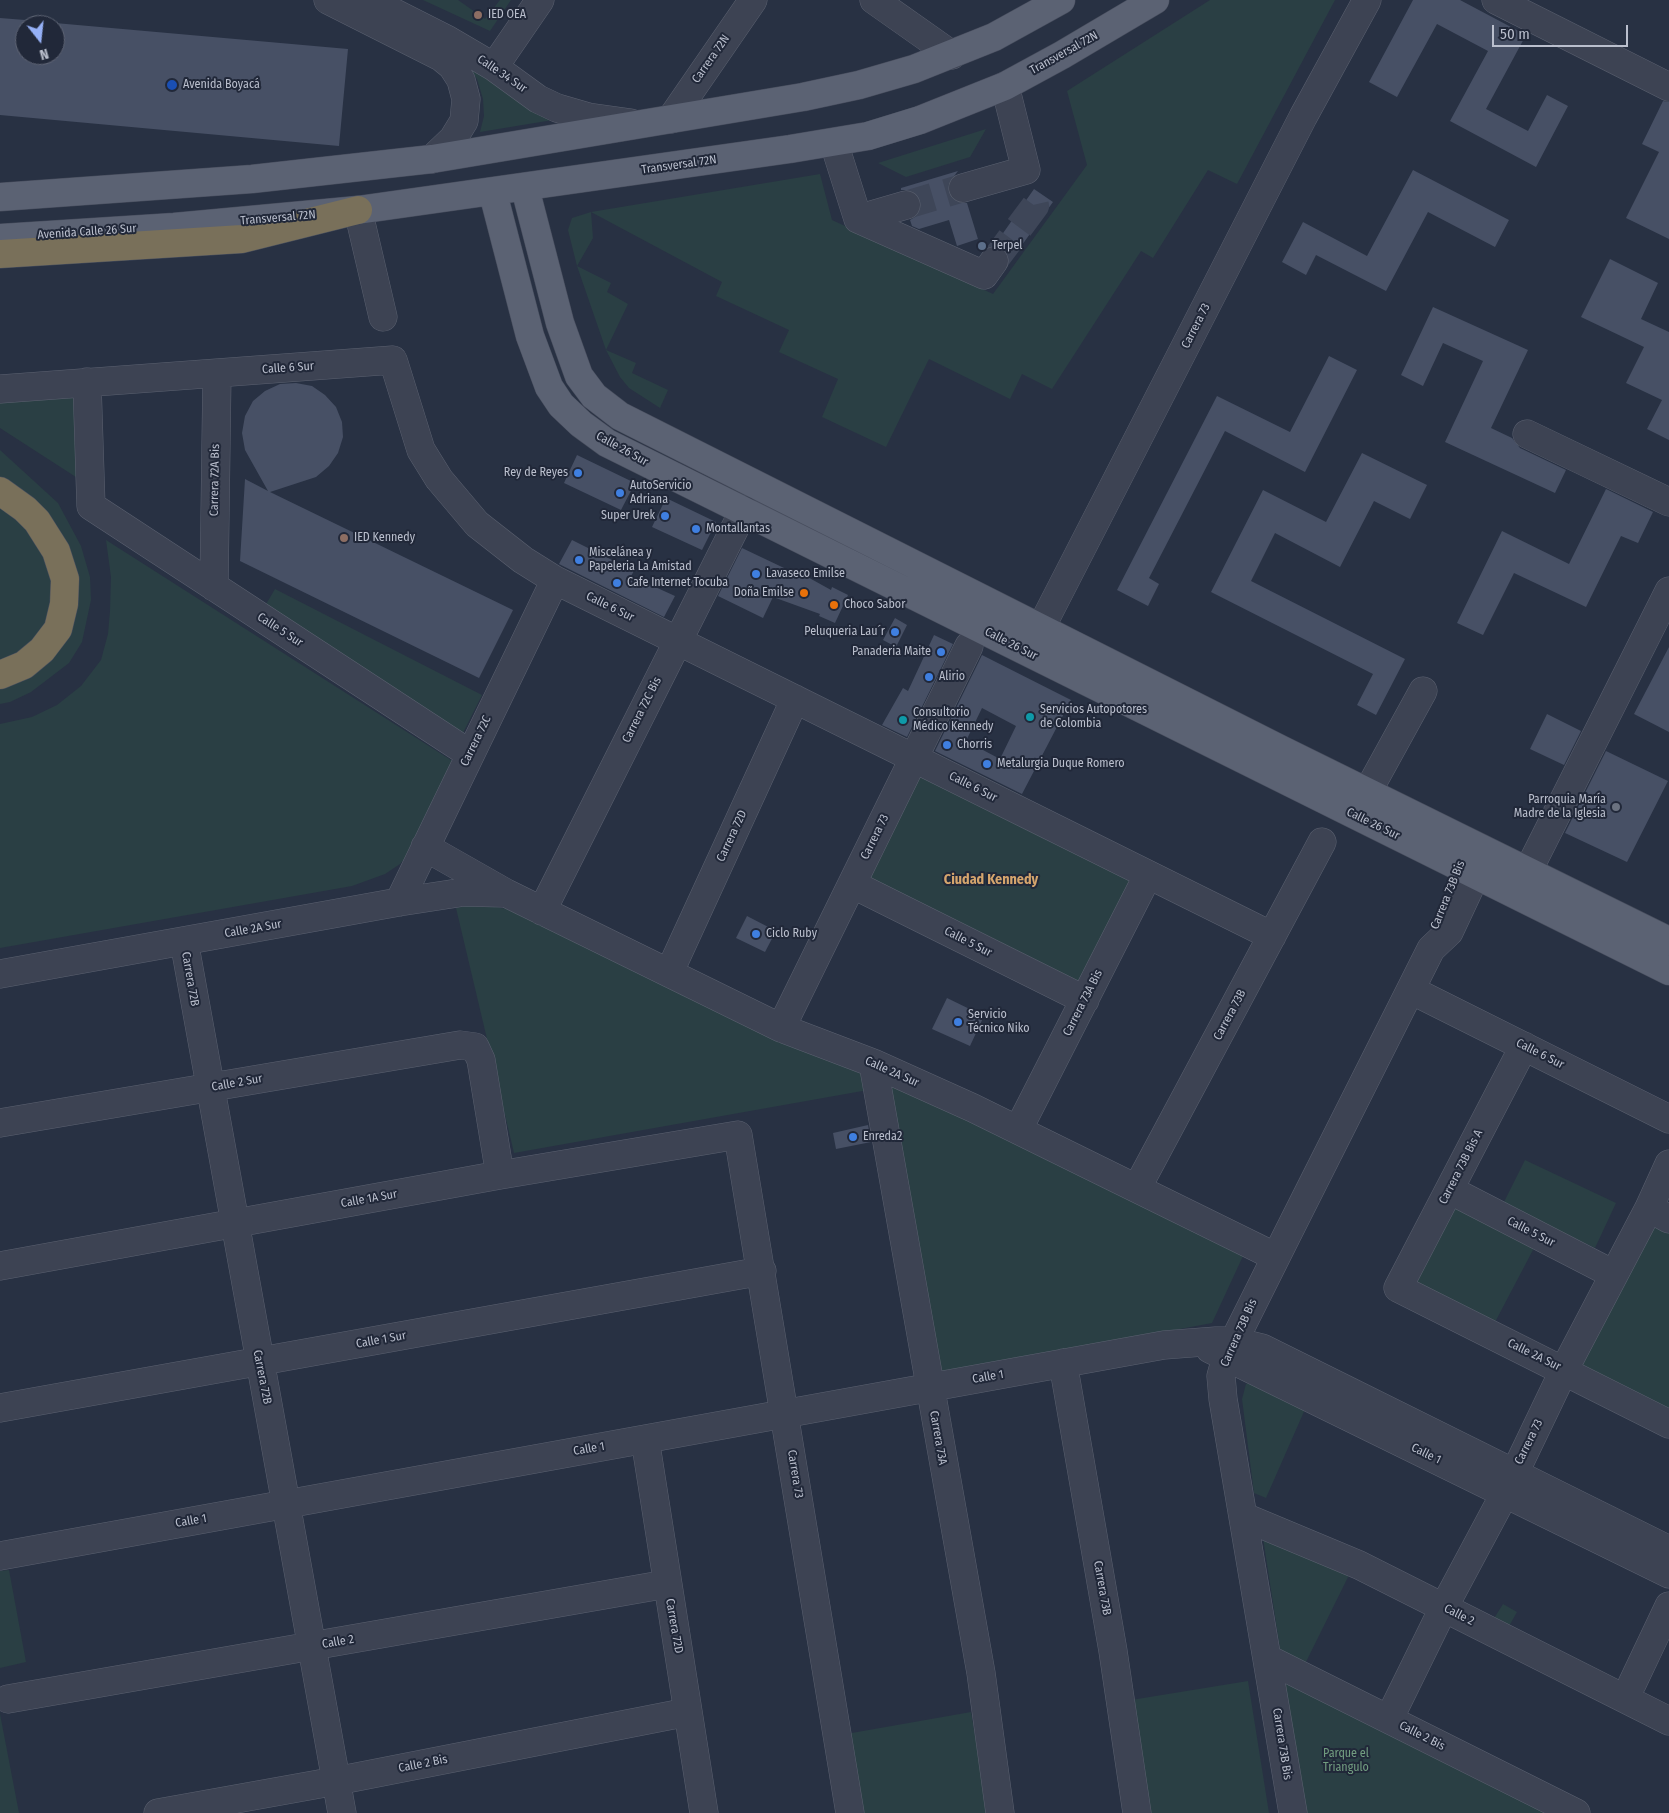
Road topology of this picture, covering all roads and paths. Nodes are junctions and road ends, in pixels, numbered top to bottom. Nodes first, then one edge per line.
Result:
1 (328, 0) edge
2 (369, 0) edge
3 (540, 0) edge
4 (753, 0) edge
5 (874, 0) edge
6 (1060, 0) edge
7 (1155, 0) edge
8 (1367, 0) edge
9 (1496, 0) edge
10 (952, 55) junction
11 (494, 67) junction
12 (1005, 86) junction
13 (1669, 87) edge
14 (671, 118) junction
15 (642, 124) junction
16 (834, 143) junction
17 (432, 159) junction
18 (525, 188) junction
19 (963, 188) tunnel mouth
20 (492, 193) junction
21 (0, 197) edge
22 (906, 205) tunnel mouth
23 (358, 210) junction
24 (858, 219) junction
25 (174, 227) joint
26 (0, 238) edge
27 (0, 254) edge
28 (994, 261) tunnel mouth
29 (383, 317) dead end
30 (217, 373) junction
31 (87, 382) junction
32 (0, 389) edge
33 (620, 416) junction
34 (1527, 434) dead end
35 (606, 442) junction
36 (0, 491) edge
37 (1669, 502) edge
38 (744, 510) junction
39 (555, 580) junction
40 (214, 587) junction
41 (1669, 591) edge
42 (1041, 629) junction
43 (677, 640) junction
44 (969, 646) dead end
45 (1028, 653) junction
46 (0, 675) edge
47 (1423, 691) dead end
48 (795, 698) junction
49 (470, 754) junction
50 (914, 758) junction
51 (1368, 791) junction
52 (1322, 842) dead end
53 (1478, 845) junction
54 (425, 847) junction
55 (1528, 870) junction
56 (1468, 871) junction
57 (1148, 875) junction
58 (852, 884) junction
59 (506, 893) junction
60 (398, 902) junction
61 (542, 911) junction
62 (1272, 936) junction
63 (184, 941) junction
64 (1669, 941) edge
65 (1669, 971) edge
66 (668, 973) junction
67 (0, 974) edge
68 (1411, 990) junction
69 (1085, 1000) junction
70 (781, 1028) junction
71 (1524, 1046) junction
72 (873, 1063) junction
73 (209, 1088) junction
74 (1669, 1119) edge
75 (0, 1123) edge
76 (1018, 1130) junction
77 (738, 1135) joint
78 (1669, 1164) edge
79 (500, 1175) junction
80 (1137, 1188) junction
81 (1450, 1190) junction
82 (1659, 1214) edge
83 (234, 1224) junction
84 (1276, 1257) junction
85 (0, 1266) edge
86 (762, 1271) junction
87 (1613, 1274) junction
88 (1398, 1288) joint
89 (1230, 1348) junction
90 (259, 1363) junction
91 (1063, 1364) junction
92 (1564, 1370) junction
93 (930, 1388) junction
94 (0, 1408) edge
95 (786, 1414) junction
96 (1669, 1424) edge
97 (645, 1439) junction
98 (1510, 1483) junction
99 (286, 1504) junction
100 (1244, 1517) junction
101 (1669, 1550) edge
102 (0, 1556) edge
103 (1669, 1574) edge
104 (667, 1584) junction
105 (1669, 1606) edge
106 (1444, 1607) junction
107 (311, 1646) junction
108 (1268, 1659) junction
109 (1632, 1684) dead end
110 (8, 1699) dead end
111 (688, 1712) junction
112 (1388, 1719) junction
113 (1669, 1721) edge
114 (336, 1781) junction
115 (158, 1813) edge
116 (342, 1813) edge
117 (704, 1813) edge
118 (850, 1813) edge
119 (1000, 1813) edge
120 (1137, 1813) edge
121 (1293, 1813) edge
122 (1576, 1813) edge

1 - 17 street
2 - 11 street, Calle 34 Sur
3 - 11 street
4 - 14 street, Carrera 72N
5 - 10 street
6 - 10 main road
7 - 12 main road, Transversal 72N
8 - 42 street, Carrera 73
9 - 13 street
10 - 14 main road
11 - 15 street, Calle 34 Sur
12 - 16 main road, Transversal 72N
12 - 19 street
14 - 15 main road
15 - 17 main road
16 - 18 main road, Transversal 72N
16 - 24 street
17 - 21 main road
18 - 20 main road, Transversal 72N
18 - 33 main road
20 - 23 main road, Transversal 72N
20 - 35 main road, Calle 26 Sur
22 - 24 street
23 - 25 main road, Transversal 72N
23 - 27 highway
23 - 29 street
24 - 28 street
25 - 26 main road, Avenida Calle 26 Sur
30 - 31 street, Calle 6 Sur
30 - 39 street, Calle 6 Sur
30 - 40 street, Carrera 72A Bis
31 - 32 street, Calle 6 Sur
31 - 40 street, Calle 5 Sur
33 - 35 main road
33 - 42 main road
34 - 37 street
35 - 38 main road, Calle 26 Sur
36 - 46 highway
38 - 43 street, Carrera 72C Bis
38 - 45 main road, Calle 26 Sur
39 - 43 street, Calle 6 Sur
39 - 49 street, Carrera 72C
40 - 49 street, Calle 5 Sur
41 - 55 street
42 - 45 street, Carrera 73
42 - 51 main road
43 - 48 street, Calle 6 Sur
43 - 61 street, Carrera 72C Bis
44 - 50 street, Carrera 73
45 - 56 main road, Calle 26 Sur
47 - 51 street
48 - 50 street, Calle 6 Sur
48 - 66 street, Carrera 72D
49 - 54 street, Carrera 72C
50 - 57 street, Calle 6 Sur
50 - 58 street, Carrera 73
51 - 53 main road
52 - 62 street, Carrera 73B
53 - 55 main road
53 - 56 street, Carrera 73B Bis
54 - 59 street, Calle 2A Sur
54 - 60 street, Carrera 72C
55 - 64 main road
56 - 65 main road, Calle 26 Sur
56 - 68 street, Carrera 73B Bis
57 - 62 street, Calle 6 Sur
57 - 69 street, Carrera 73A Bis
58 - 69 street, Calle 5 Sur
58 - 70 street, Carrera 73
59 - 60 street, Calle 2A Sur
59 - 61 street, Calle 2A Sur
60 - 63 street, Calle 2A Sur
61 - 66 street, Calle 2A Sur
62 - 80 street, Carrera 73B
63 - 67 street, Calle 2A Sur
63 - 73 street, Carrera 72B
66 - 70 street, Calle 2A Sur
68 - 71 street, Calle 6 Sur
68 - 84 street, Carrera 73B Bis
69 - 76 street, Carrera 73A Bis
70 - 72 street, Calle 2A Sur
71 - 74 street, Calle 6 Sur
71 - 81 street, Carrera 73B Bis A
72 - 76 street, Calle 2A Sur
72 - 93 street, Carrera 73A
73 - 75 street, Calle 2 Sur
73 - 79 street, Calle 2 Sur
73 - 83 street, Carrera 72B
76 - 80 street, Calle 2A Sur
77 - 79 street, Calle 1A Sur
77 - 86 street, Carrera 73
78 - 82 street, Carrera 73
79 - 83 street, Calle 1A Sur
80 - 84 street, Calle 2A Sur
81 - 87 street, Calle 5 Sur
81 - 88 street, Carrera 73B Bis A
82 - 87 street, Carrera 73
83 - 85 street, Calle 1A Sur
83 - 90 street, Carrera 72B
84 - 89 street, Carrera 73B Bis
86 - 90 street, Calle 1 Sur
86 - 95 street, Carrera 73
87 - 92 street, Carrera 73
88 - 92 street, Calle 2A Sur
89 - 91 street, Calle 1
89 - 98 street, Calle 1
89 - 100 street, Carrera 73B Bis
90 - 94 street, Calle 1 Sur
90 - 99 street, Carrera 72B
91 - 93 street, Calle 1
91 - 120 street, Carrera 73B
92 - 96 street, Calle 2A Sur
92 - 98 street, Carrera 73
93 - 95 street, Calle 1
93 - 119 street, Carrera 73A
95 - 97 street, Calle 1
95 - 118 street, Carrera 73
97 - 99 street, Calle 1
97 - 104 street, Carrera 72D
98 - 101 street, Calle 1
98 - 103 street, Calle 1
98 - 106 street, Carrera 73
99 - 102 street, Calle 1
99 - 107 street, Carrera 72B
100 - 106 street, Calle 2
100 - 108 street, Carrera 73B Bis
104 - 107 street, Calle 2
104 - 111 street, Carrera 72D
105 - 109 street
106 - 112 street, Carrera 73
106 - 113 street, Calle 2
107 - 110 street, Calle 2
107 - 114 street, Carrera 72B
108 - 112 street, Calle 2 Bis
108 - 121 street, Carrera 73B Bis
111 - 114 street, Calle 2 Bis
111 - 117 street, Carrera 72D
112 - 122 street, Calle 2 Bis
114 - 115 street, Calle 2 Bis
114 - 116 street, Carrera 72B

